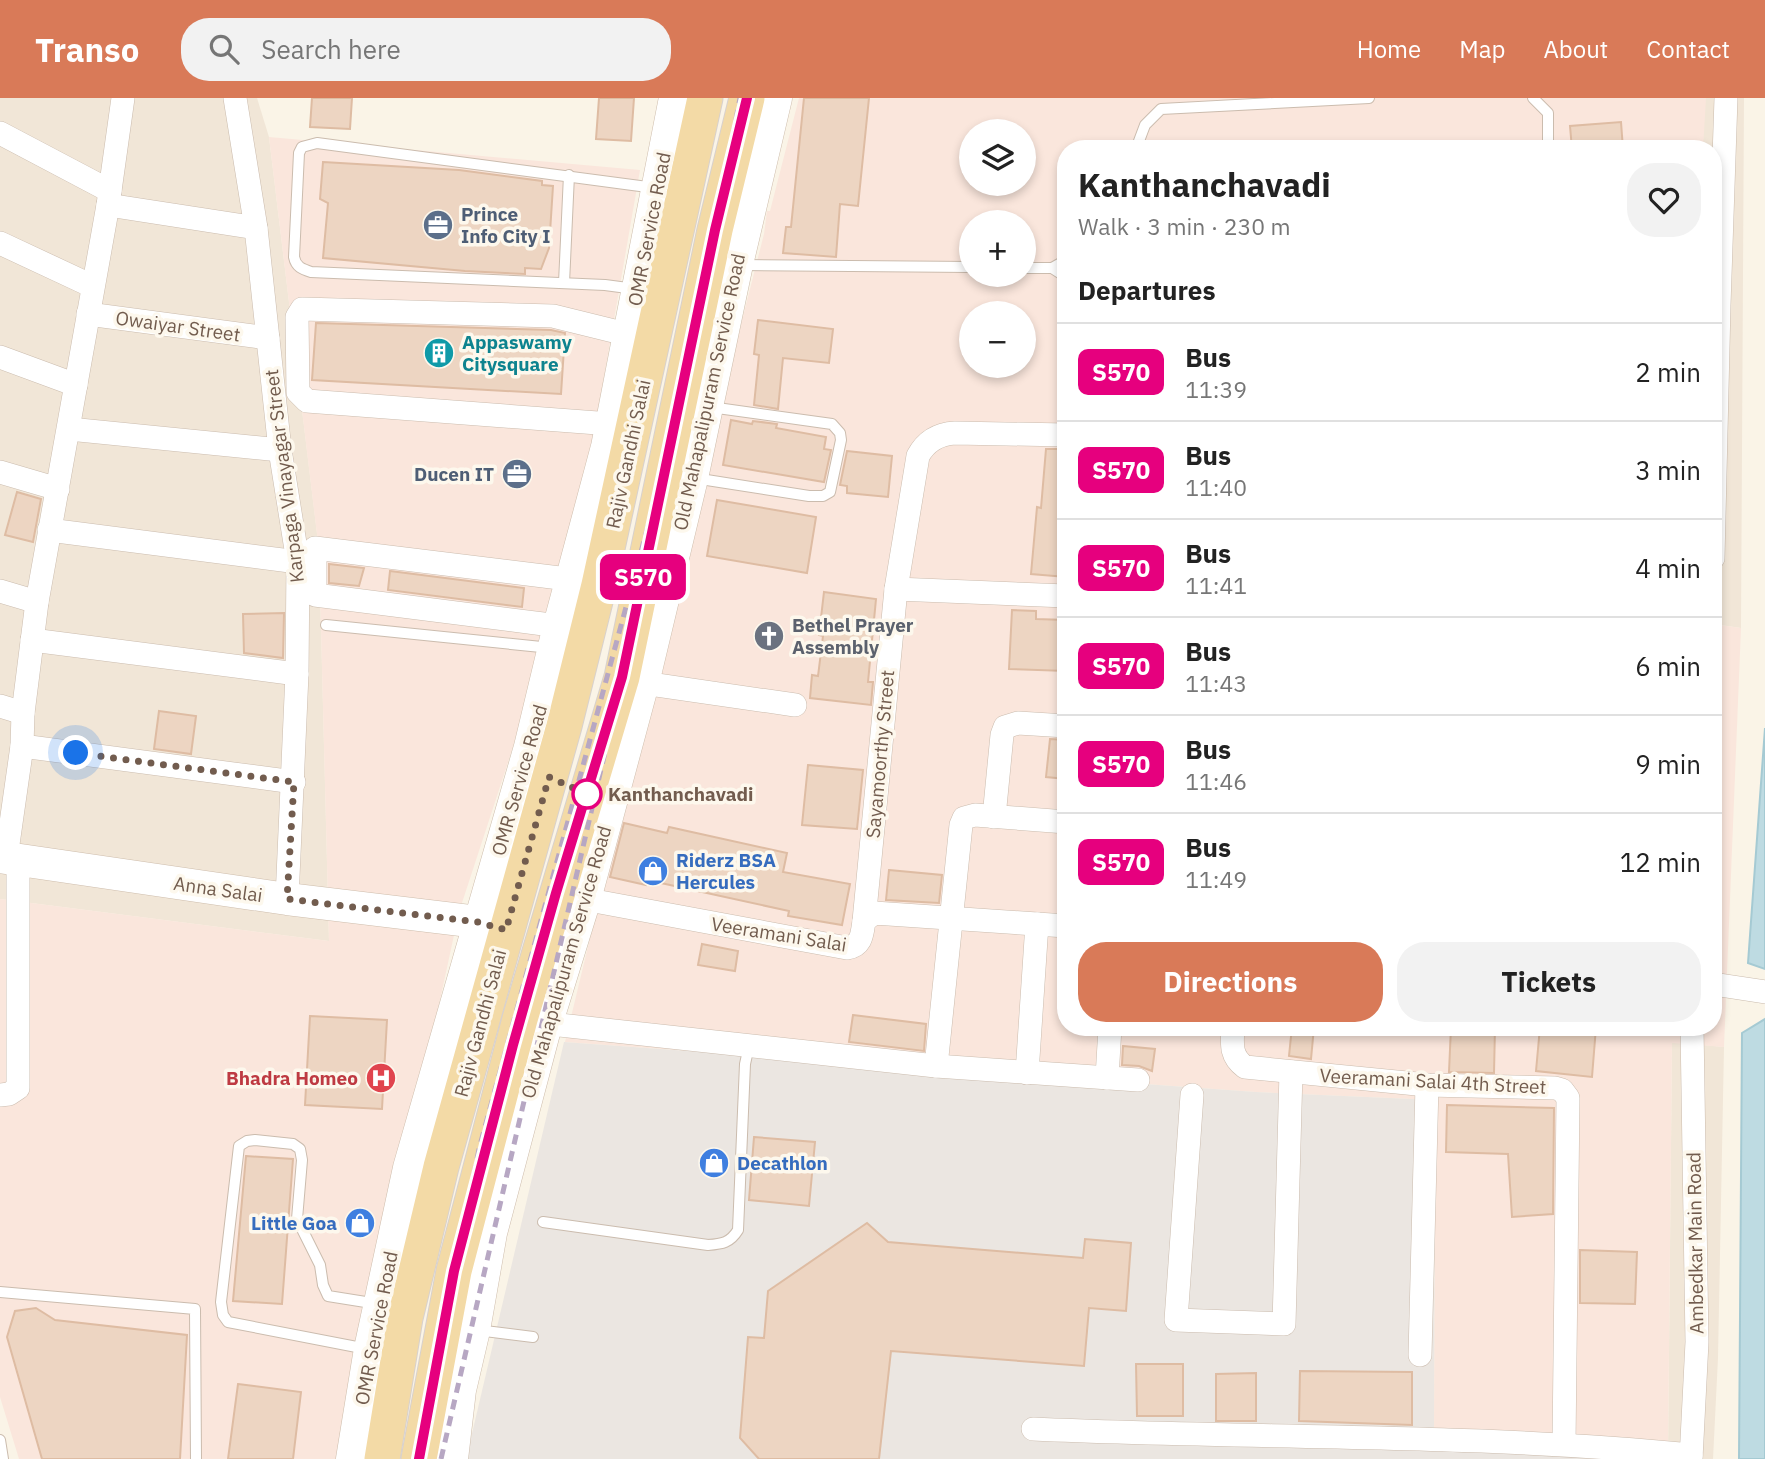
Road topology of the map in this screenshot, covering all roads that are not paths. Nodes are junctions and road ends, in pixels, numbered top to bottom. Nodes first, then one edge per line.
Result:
1 (122, 98) edge
2 (236, 98) edge
3 (675, 98) edge
4 (705, 98) edge
5 (747, 98) edge
6 (776, 98) edge
7 (1369, 98) edge
8 (1533, 98) edge
9 (1726, 98) edge
10 (0, 133) edge
11 (1139, 140) edge
12 (1548, 140) edge
13 (569, 175) junction
14 (656, 188) junction
15 (109, 198) junction
16 (256, 228) junction
17 (1722, 240) edge
18 (0, 243) edge
19 (737, 264) junction
20 (1057, 265) edge
21 (959, 267) edge
22 (1036, 268) edge
23 (1052, 268) junction
24 (1057, 271) edge
25 (564, 284) junction
26 (92, 286) junction
27 (638, 289) junction
28 (88, 314) junction
29 (630, 335) junction
30 (268, 338) junction
31 (0, 357) edge
32 (76, 385) junction
33 (708, 406) junction
34 (611, 424) junction
35 (69, 429) junction
36 (1057, 435) edge
37 (281, 450) junction
38 (0, 472) edge
39 (692, 478) junction
40 (58, 489) junction
41 (49, 530) junction
42 (298, 562) junction
43 (586, 582) junction
44 (896, 589) junction
45 (0, 591) edge
46 (1057, 596) edge
47 (37, 602) junction
48 (326, 625) dead end
49 (557, 637) junction
50 (32, 640) junction
51 (297, 674) junction
52 (643, 683) junction
53 (794, 705) dead end
54 (0, 706) edge
55 (23, 713) junction
56 (1057, 725) edge
57 (22, 746) junction
58 (294, 782) junction
59 (993, 817) junction
60 (1057, 821) edge
61 (8, 859) edge
62 (570, 896) junction
63 (287, 899) junction
64 (952, 918) junction
65 (864, 920) junction
66 (1037, 924) junction
67 (1057, 925) edge
68 (492, 926) junction
69 (1722, 986) edge
70 (1765, 992) edge
71 (533, 1022) junction
72 (1109, 1036) edge
73 (1232, 1036) edge
74 (1692, 1036) edge
75 (749, 1046) junction
76 (936, 1066) junction
77 (1290, 1072) junction
78 (1027, 1073) junction
79 (1107, 1078) junction
80 (1138, 1080) dead end
81 (1427, 1085) junction
82 (0, 1095) edge
83 (1192, 1095) dead end
84 (543, 1222) dead end
85 (0, 1292) edge
86 (379, 1304) junction
87 (474, 1330) junction
88 (533, 1336) dead end
89 (370, 1349) junction
90 (1420, 1355) dead end
91 (1033, 1429) dead end
92 (0, 1440) edge
93 (1564, 1444) junction
94 (1600, 1452) edge
95 (1691, 1457) edge
96 (3, 1459) edge
97 (196, 1459) edge
98 (352, 1459) edge
99 (382, 1459) edge
100 (419, 1459) edge
101 (453, 1459) edge

1 - 15 street
2 - 16 street, Karpaga Vinayagar Street
3 - 14 street, OMR Service Road
4 - 43 main road, Rajiv Gandhi Salai
5 - 62 main road, Rajiv Gandhi Salai
6 - 19 street, Old Mahapalipuram Service Road
7 - 11 lane
8 - 12 lane
9 - 17 street
10 - 15 street
13 - 14 lane
13 - 25 lane
13 - 25 lane
14 - 27 street, OMR Service Road
15 - 16 street
15 - 26 street
16 - 30 street, Karpaga Vinayagar Street
18 - 26 street
19 - 21 lane
19 - 33 street, Old Mahapalipuram Service Road
20 - 23 lane
22 - 23 lane
23 - 24 lane
25 - 27 lane
26 - 28 street
27 - 29 street, OMR Service Road
28 - 30 street, Owaiyar Street
28 - 32 street
29 - 34 street, OMR Service Road
29 - 34 street
30 - 37 street, Karpaga Vinayagar Street
31 - 32 street
32 - 35 street
33 - 39 street, Old Mahapalipuram Service Road
33 - 39 lane
34 - 43 street, OMR Service Road
35 - 37 street
35 - 40 street
36 - 44 street, Sayamoorthy Street
37 - 42 street, Karpaga Vinayagar Street
38 - 40 street
39 - 52 street, Old Mahapalipuram Service Road
40 - 41 street
41 - 42 street
41 - 47 street
42 - 51 street, Karpaga Vinayagar Street
43 - 49 street, OMR Service Road
43 - 49 street
43 - 68 main road, Rajiv Gandhi Salai
44 - 46 street
44 - 65 street, Sayamoorthy Street
45 - 47 street
47 - 50 street
48 - 49 lane
49 - 68 street, OMR Service Road
50 - 51 street
50 - 55 street
51 - 58 street, Karpaga Vinayagar Street
52 - 53 street
52 - 62 street, Old Mahapalipuram Service Road
54 - 55 street
55 - 57 street
56 - 59 street
57 - 58 street
57 - 61 street
58 - 63 street, Karpaga Vinayagar Street
59 - 60 street
59 - 64 street
61 - 63 street, Anna Salai
61 - 82 street
62 - 65 street, Veeramani Salai
62 - 71 main road, Rajiv Gandhi Salai
63 - 68 street, Anna Salai
64 - 65 street, Veeramani Salai
64 - 66 street, Veeramani Salai
64 - 76 street
66 - 67 street, Veeramani Salai
66 - 78 street
68 - 86 street, OMR Service Road
68 - 99 main road, Rajiv Gandhi Salai
69 - 70 street
71 - 75 street
71 - 87 street, Old Mahapalipuram Service Road
71 - 100 main road, Rajiv Gandhi Salai
72 - 79 street
73 - 77 street, Veeramani Salai 4th Street
74 - 95 street, Ambedkar Main Road
75 - 76 street
75 - 84 lane
76 - 78 street
77 - 81 street, Veeramani Salai 4th Street
77 - 83 street
78 - 79 street
79 - 80 street
81 - 90 street
81 - 93 street, Veeramani Salai 4th Street
85 - 97 lane
86 - 89 street, OMR Service Road
86 - 89 lane
87 - 88 lane
87 - 101 street, Old Mahapalipuram Service Road
89 - 98 street, OMR Service Road
91 - 93 street
92 - 96 lane
93 - 94 street
94 - 95 street

